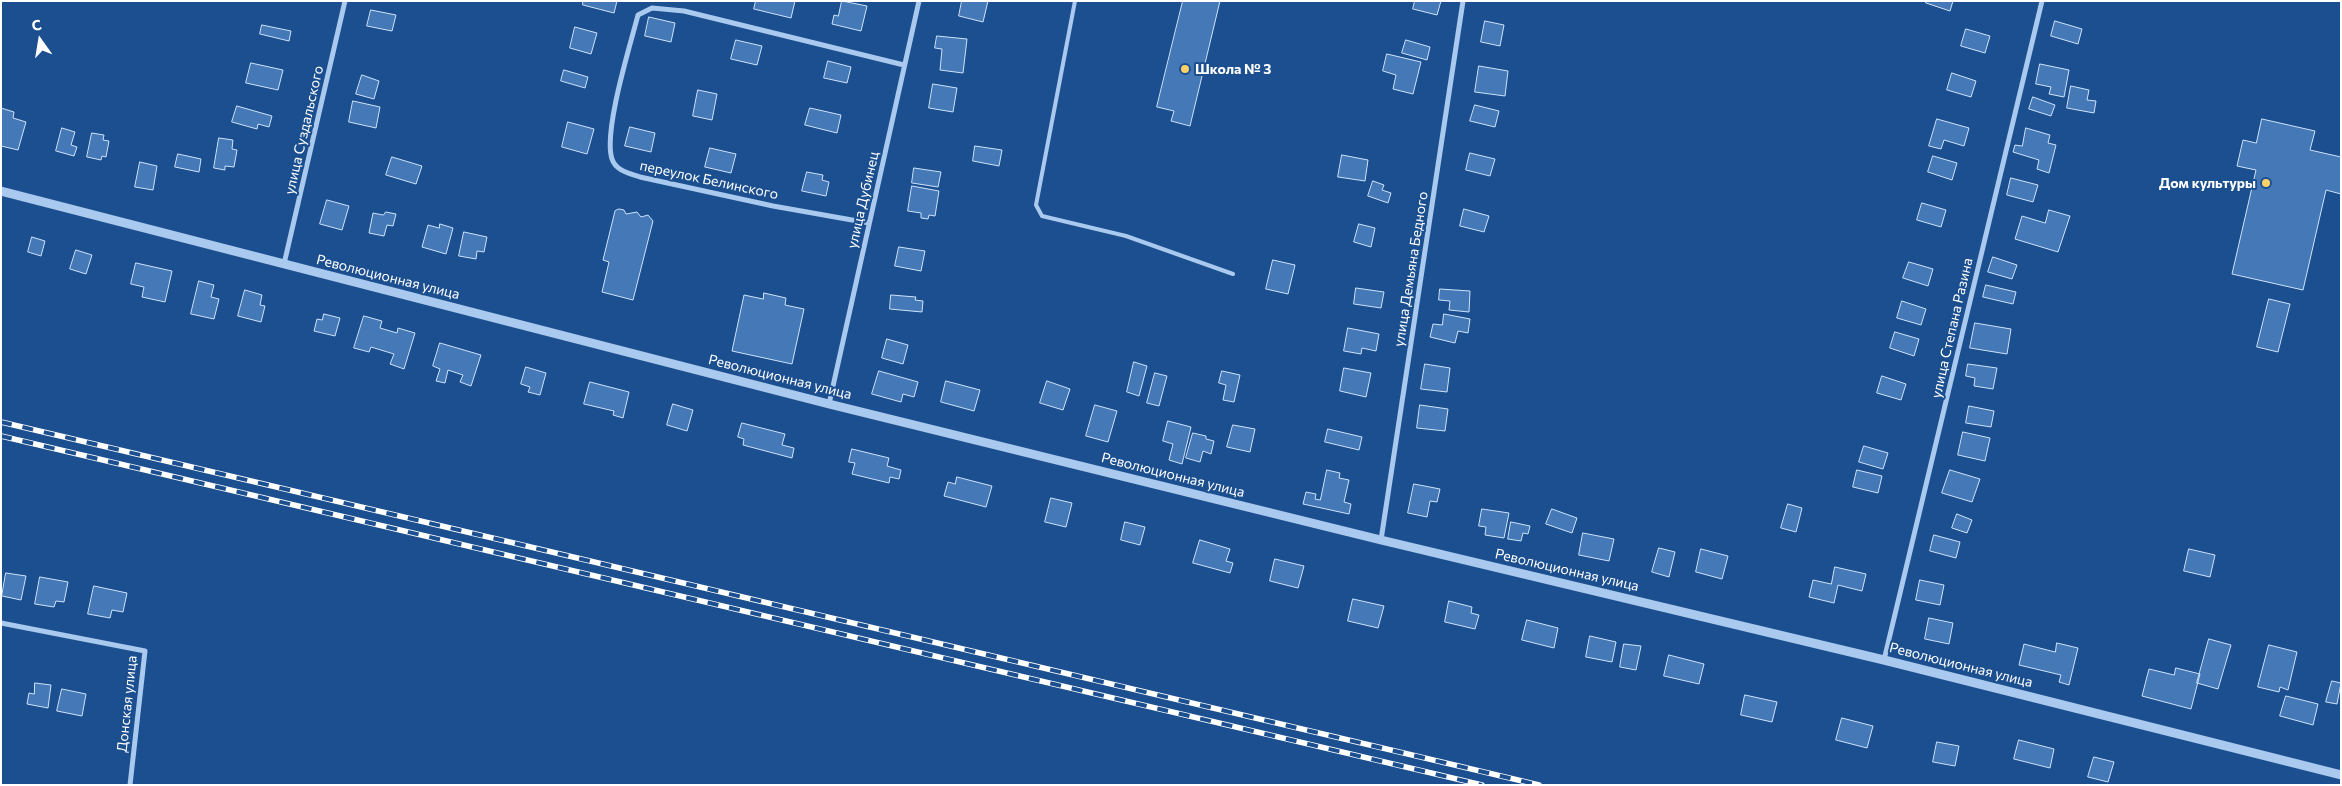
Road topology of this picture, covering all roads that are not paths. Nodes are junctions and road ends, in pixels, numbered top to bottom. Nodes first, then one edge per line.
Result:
1 (345, 1) edge
2 (919, 1) edge
3 (1075, 1) edge
4 (1463, 1) edge
5 (2042, 1) edge
6 (904, 65) junction
7 (1, 192) edge
8 (869, 223) junction
9 (284, 264) junction
10 (1233, 274) dead end
11 (829, 404) junction
12 (1381, 540) junction
13 (1, 623) edge
14 (1884, 660) junction
15 (2341, 775) edge
16 (130, 785) edge

1 - 9 street, улица Суздальского
2 - 6 street, улица Дубинец
3 - 10 lane
4 - 12 street, улица Демьяна Бедного
5 - 14 street, улица Степана Разина
6 - 8 street, улица Дубинец
6 - 8 street, переулок Белинского
7 - 9 street, Революционная улица
8 - 11 street, улица Дубинец
9 - 11 street, Революционная улица
11 - 12 street, Революционная улица
12 - 14 street, Революционная улица
13 - 16 street, Донская улица
14 - 15 street, Революционная улица

